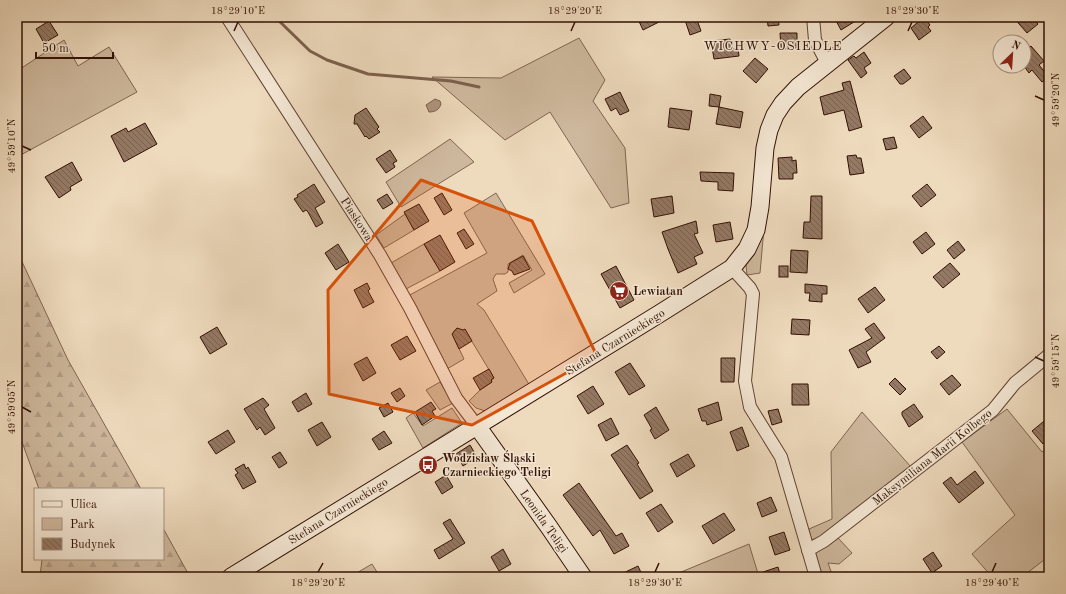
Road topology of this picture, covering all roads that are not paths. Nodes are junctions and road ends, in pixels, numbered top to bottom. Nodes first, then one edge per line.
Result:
1 (227, 17) edge
2 (812, 17) edge
3 (886, 17) edge
4 (827, 63) junction
5 (732, 268) junction
6 (1049, 355) edge
7 (477, 426) junction
8 (808, 550) junction
9 (231, 577) edge
10 (583, 577) edge
11 (816, 577) edge

1 - 7 street, Piaskowa
2 - 4 street
3 - 4 street, Stefana Czarnieckiego
4 - 5 street, Stefana Czarnieckiego
5 - 7 street, Stefana Czarnieckiego
5 - 8 street
6 - 8 street, Maksymiliana Marii Kolbego
7 - 9 street, Stefana Czarnieckiego
7 - 10 street, Leonida Teligi
8 - 11 street

